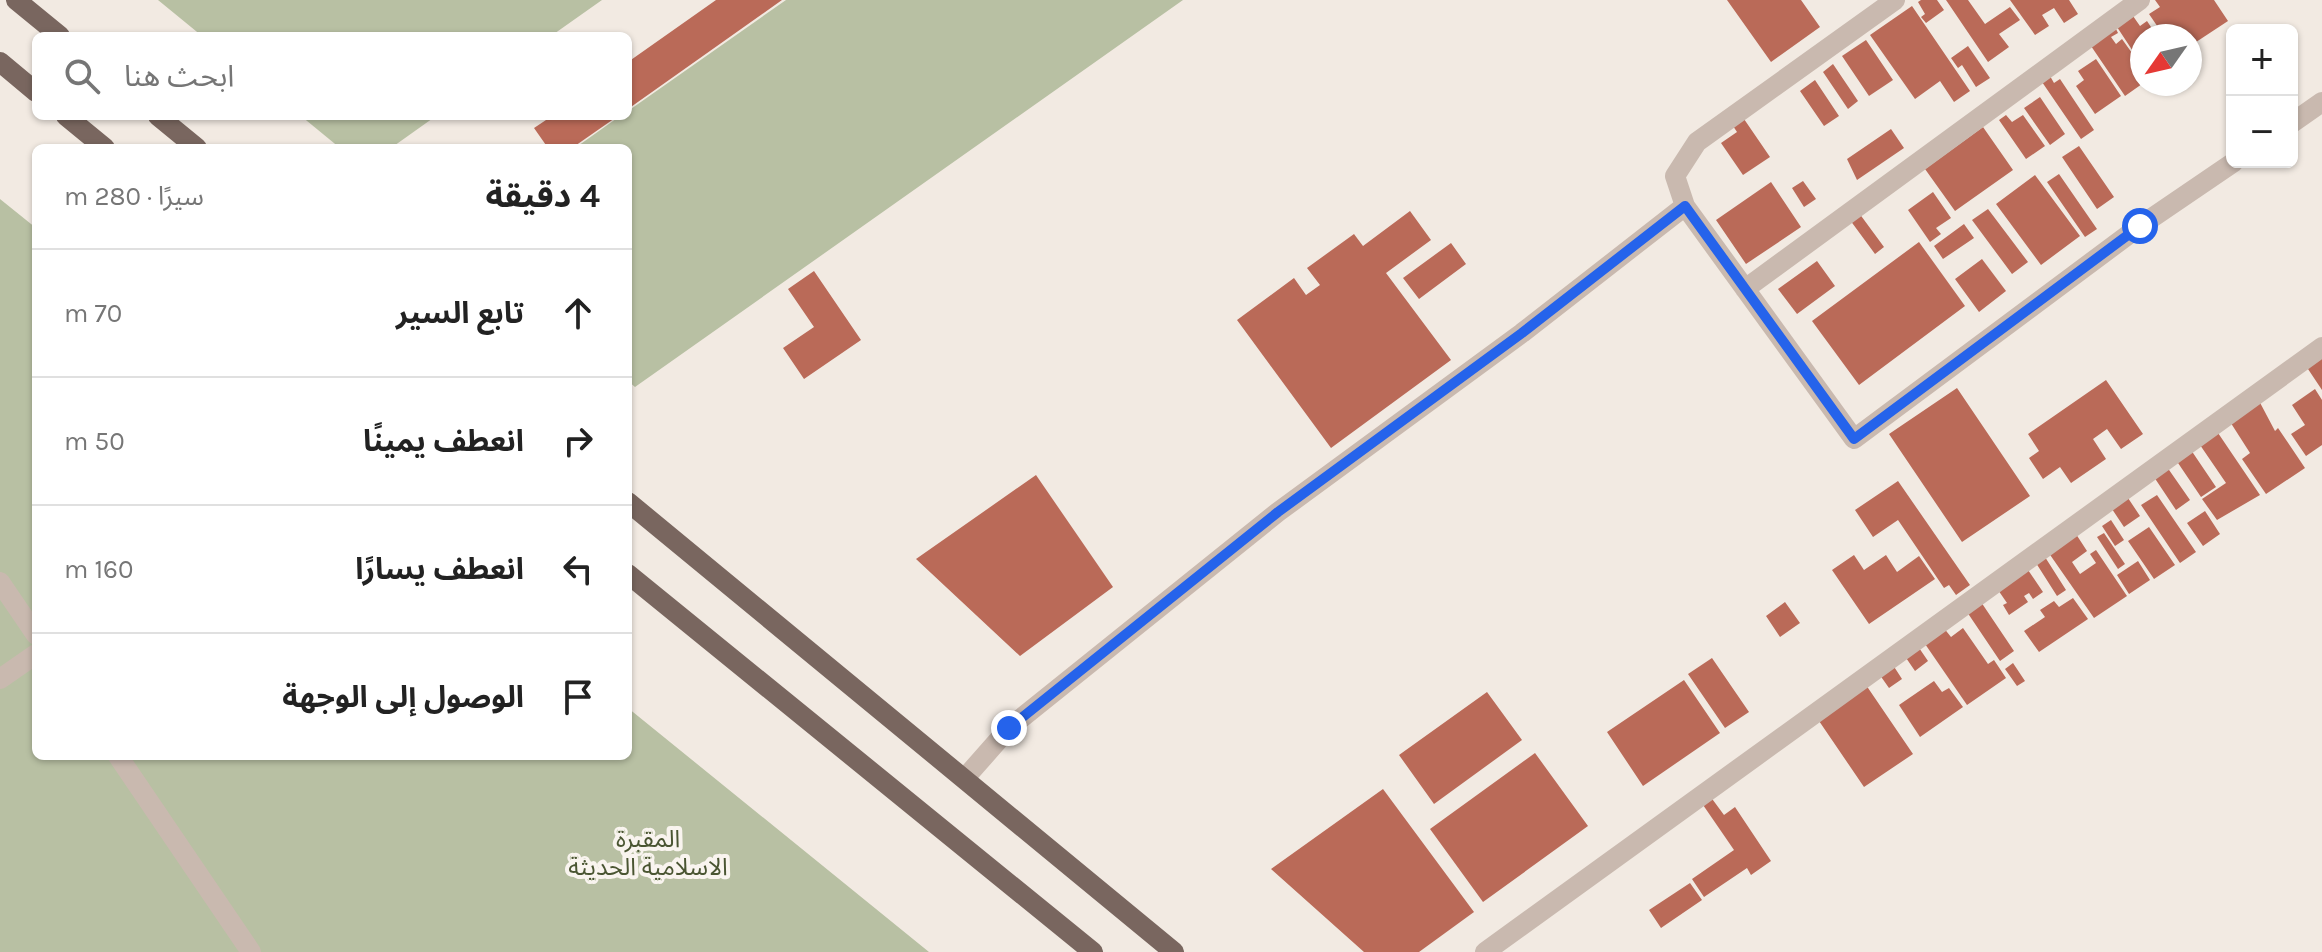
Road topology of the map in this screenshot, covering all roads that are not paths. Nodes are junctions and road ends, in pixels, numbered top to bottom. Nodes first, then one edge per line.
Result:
1 (16, 0) edge
2 (1895, 0) edge
3 (2140, 0) edge
4 (55, 32) edge
5 (0, 62) edge
6 (32, 89) edge
7 (2322, 102) edge
8 (2298, 119) edge
9 (71, 120) edge
10 (163, 120) edge
11 (100, 144) edge
12 (192, 144) edge
13 (2226, 167) edge
14 (1685, 206) junction
15 (1745, 289) junction
16 (2322, 347) edge
17 (632, 505) edge
18 (632, 577) edge
19 (0, 582) edge
20 (32, 629) edge
21 (32, 657) edge
22 (0, 679) edge
23 (121, 760) edge
24 (965, 778) junction
25 (251, 952) edge
26 (1093, 952) edge
27 (1174, 952) edge
28 (1485, 952) edge

1 - 4 main road
2 - 14 street
3 - 15 street
5 - 6 main road
7 - 8 street
9 - 11 main road
10 - 12 main road
13 - 15 street
14 - 15 street
14 - 24 street
16 - 28 street
17 - 24 main road
18 - 26 main road
19 - 20 street
21 - 22 street
23 - 25 street
24 - 27 main road

